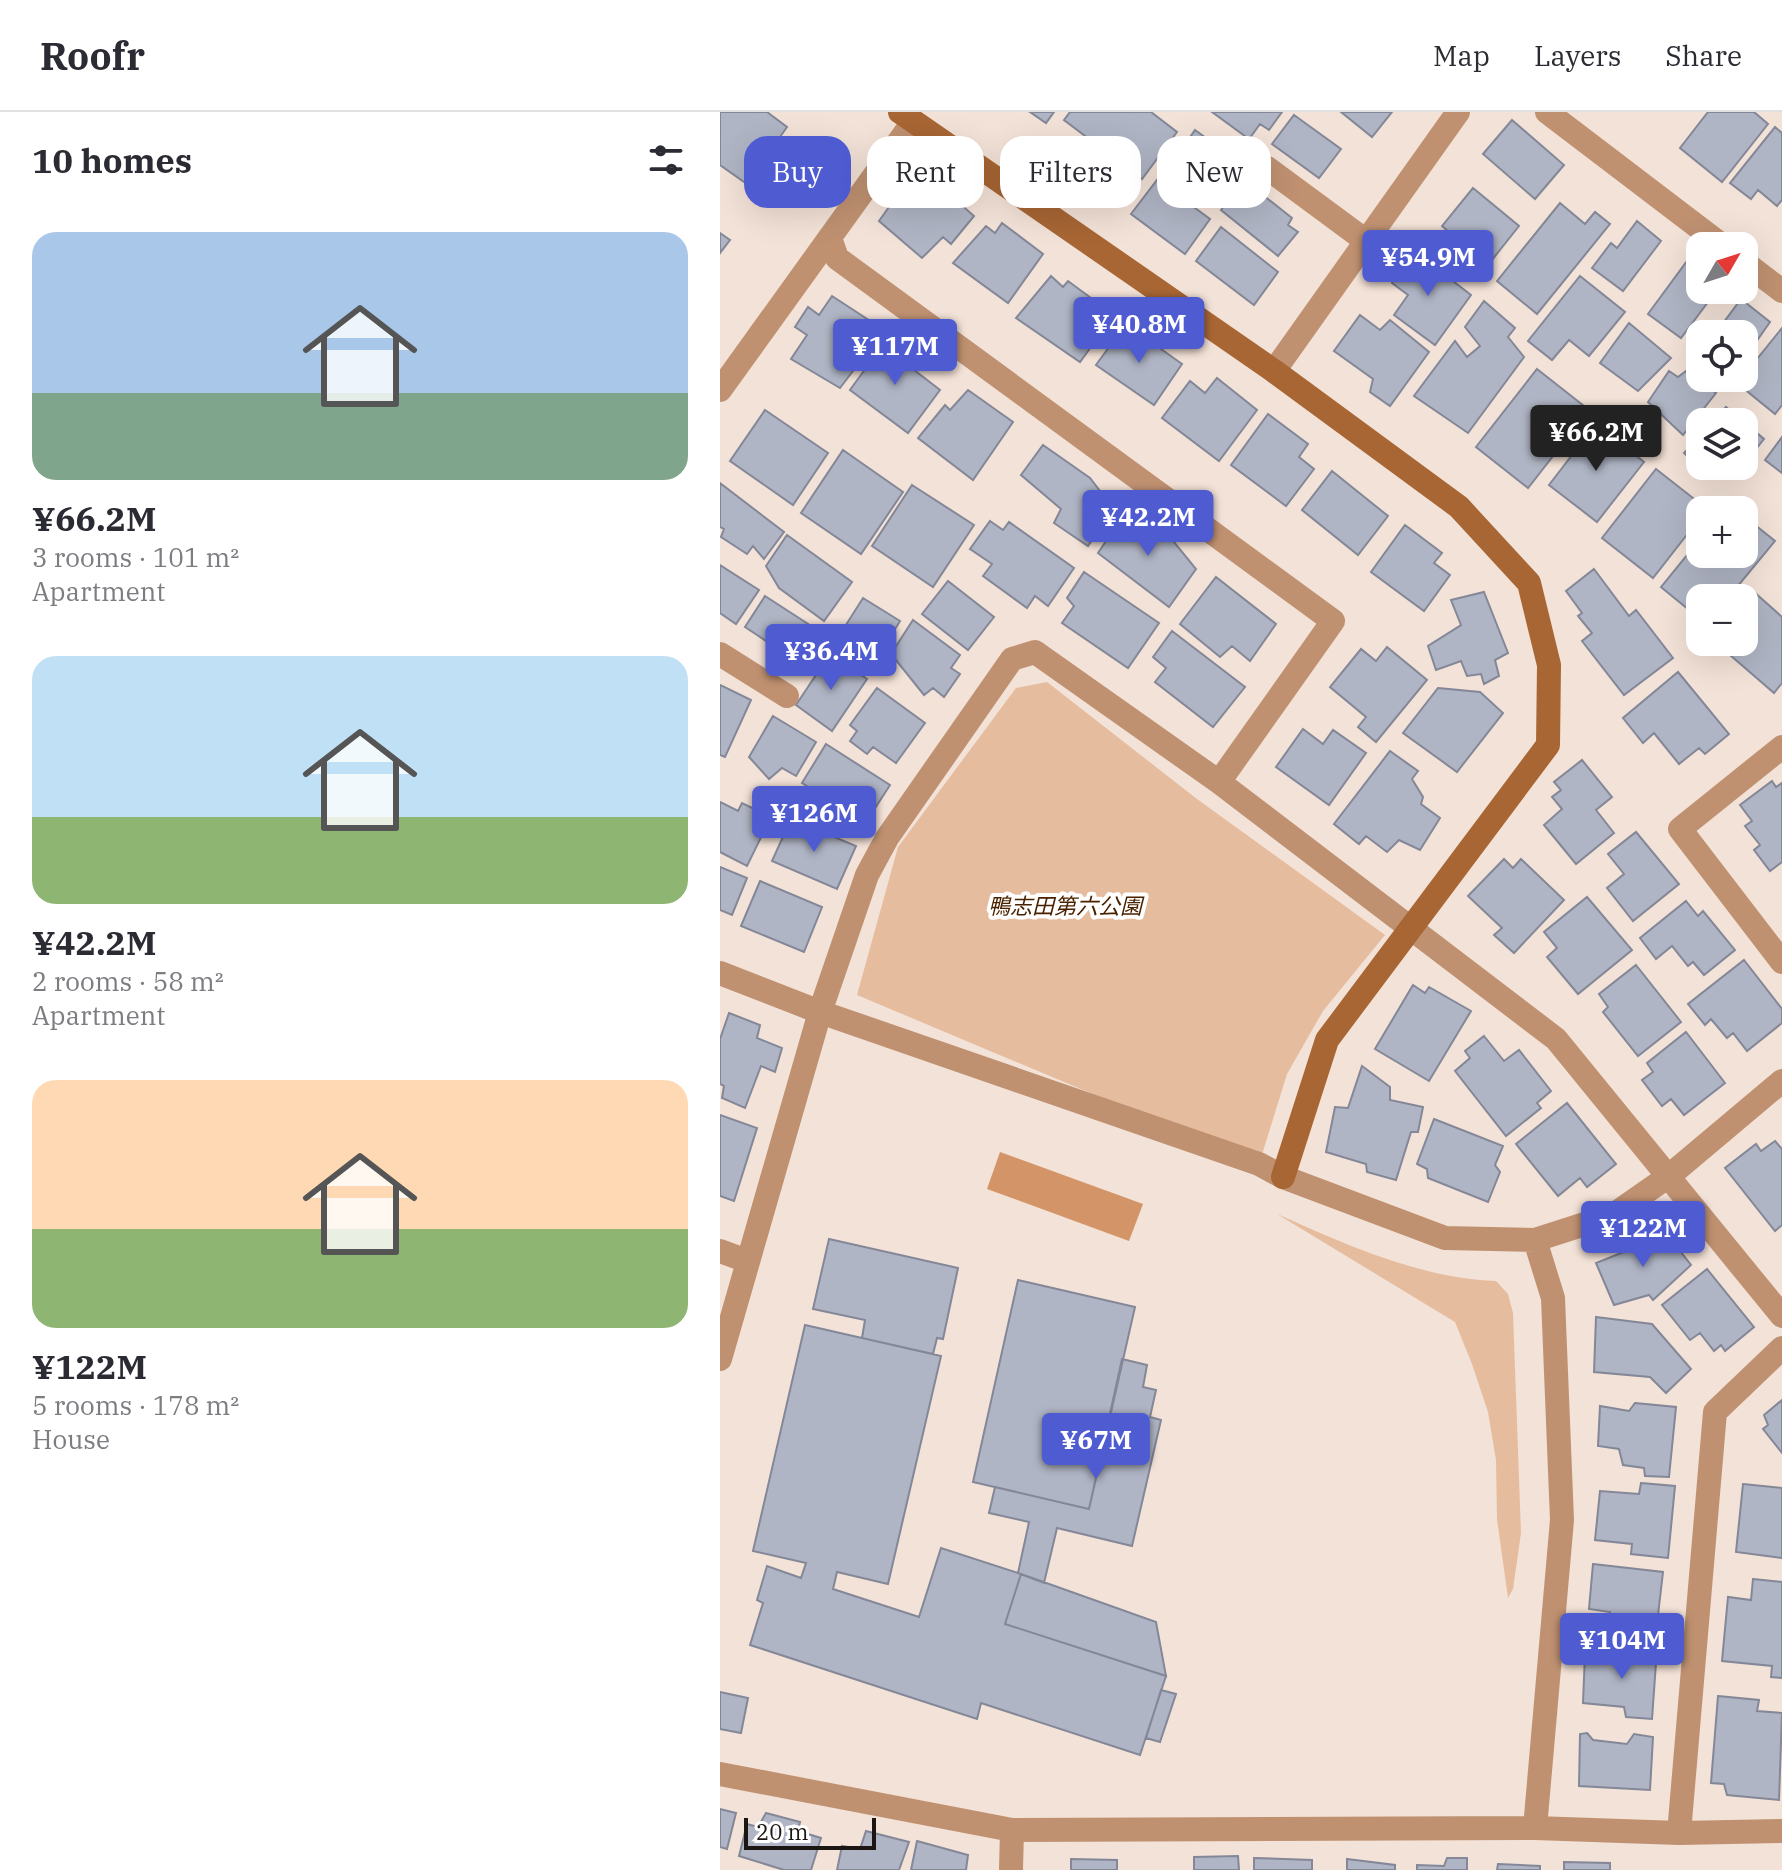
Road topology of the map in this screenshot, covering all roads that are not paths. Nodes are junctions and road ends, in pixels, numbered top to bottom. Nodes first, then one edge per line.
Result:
1 (1458, 112) edge
2 (1547, 112) edge
3 (907, 117) edge
4 (1271, 171) edge
5 (1705, 232) edge
6 (830, 238) junction
7 (1366, 241) junction
8 (1758, 273) edge
9 (1782, 291) edge
10 (1274, 371) junction
11 (720, 390) edge
12 (720, 654) edge
13 (787, 696) dead end
14 (1782, 747) edge
15 (1219, 782) junction
16 (1410, 929) junction
17 (1782, 962) edge
18 (720, 973) edge
19 (820, 1012) junction
20 (1782, 1081) edge
21 (1669, 1176) junction
22 (1283, 1177) junction
23 (1535, 1240) junction
24 (720, 1251) edge
25 (747, 1261) junction
26 (1782, 1316) edge
27 (1782, 1348) edge
28 (720, 1359) edge
29 (720, 1774) edge
30 (1535, 1828) junction
31 (1012, 1830) junction
32 (1782, 1831) edge
33 (1679, 1833) junction
34 (1011, 1870) edge

1 - 7 street
2 - 5 street
3 - 6 street
3 - 10 street
4 - 7 street
6 - 11 street
6 - 15 street
7 - 10 street
8 - 9 street
10 - 16 street
12 - 13 street
14 - 17 street
15 - 16 street
15 - 19 street
16 - 21 street
16 - 22 street
18 - 19 street
19 - 22 street
19 - 25 street
20 - 21 street
21 - 23 street
21 - 26 street
22 - 23 street
23 - 30 street
24 - 25 street
25 - 28 street
27 - 33 street
29 - 31 street
30 - 31 street
30 - 33 street
31 - 34 street
32 - 33 street

